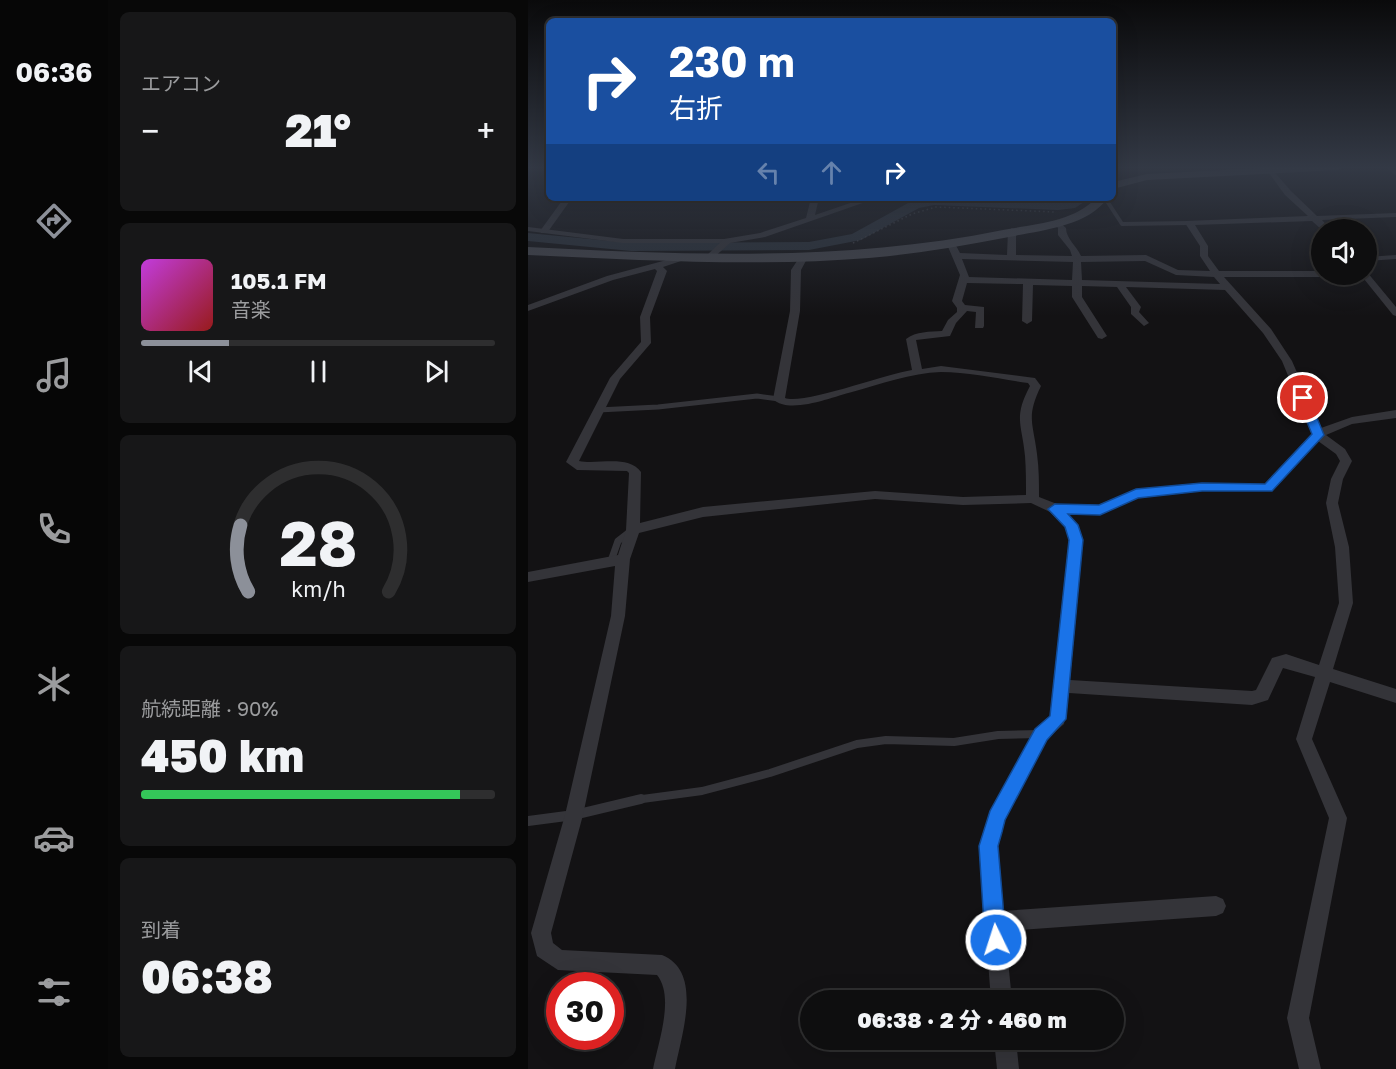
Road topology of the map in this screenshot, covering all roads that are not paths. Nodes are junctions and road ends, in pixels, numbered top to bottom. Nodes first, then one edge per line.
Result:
1 (554, 217) edge
2 (816, 217) edge
3 (1060, 217) joint
4 (1117, 217) edge
5 (1315, 217) joint
6 (1320, 217) edge
7 (810, 219) joint
8 (1188, 223) junction
9 (528, 229) edge
10 (544, 231) junction
11 (1012, 231) junction
12 (727, 241) junction
13 (950, 242) junction
14 (528, 251) edge
15 (711, 255) junction
16 (957, 256) junction
17 (689, 257) junction
18 (804, 257) junction
19 (1396, 257) edge
20 (1011, 258) junction
21 (1377, 258) edge
22 (1077, 259) junction
23 (657, 265) junction
24 (1311, 274) edge
25 (1217, 275) junction
26 (964, 280) junction
27 (1028, 282) junction
28 (1077, 284) junction
29 (1120, 285) junction
30 (1373, 285) edge
31 (1226, 287) junction
32 (528, 308) edge
33 (962, 308) junction
34 (1396, 313) edge
35 (1027, 321) dead end
36 (1144, 323) dead end
37 (979, 326) dead end
38 (1102, 336) dead end
39 (917, 371) junction
40 (779, 399) junction
41 (598, 410) junction
42 (1396, 414) edge
43 (1318, 435) junction
44 (1033, 500) junction
45 (1055, 509) junction
46 (633, 530) junction
47 (617, 560) junction
48 (528, 577) edge
49 (1325, 673) junction
50 (1061, 686) junction
51 (1396, 696) edge
52 (1041, 734) junction
53 (574, 815) junction
54 (528, 821) edge
55 (1216, 906) dead end
56 (994, 922) junction
57 (999, 990) edge
58 (1006, 1050) edge
59 (664, 1069) edge
60 (1008, 1069) edge
61 (1310, 1069) edge

1 - 10 street
2 - 7 street
3 - 11 street
3 - 22 street
4 - 8 lane
5 - 6 street
5 - 8 street
7 - 12 street
8 - 25 street
9 - 10 lane
10 - 12 lane
11 - 13 street
11 - 20 street
12 - 15 street
13 - 16 street
13 - 18 street
14 - 17 street
15 - 17 street
15 - 18 street
16 - 20 street
16 - 26 street
17 - 23 street
18 - 40 street
19 - 21 lane
20 - 22 street
22 - 25 street
22 - 28 street
23 - 32 street
23 - 41 street
24 - 25 street
25 - 31 street
26 - 27 street
26 - 33 street
27 - 28 street
27 - 35 street
28 - 29 street
28 - 38 street
29 - 31 street
29 - 36 street
30 - 34 street
31 - 43 street
33 - 37 street
33 - 39 street
39 - 40 street
39 - 44 street
40 - 41 lane
41 - 46 street
42 - 43 street
43 - 45 street
43 - 49 street
44 - 45 street
44 - 46 street
45 - 50 street
46 - 47 street
47 - 48 street
47 - 53 street
49 - 50 street
49 - 51 street
49 - 61 street
50 - 52 street
52 - 53 lane
52 - 56 street
53 - 54 lane
53 - 59 street
55 - 56 street
56 - 57 street
58 - 60 street

